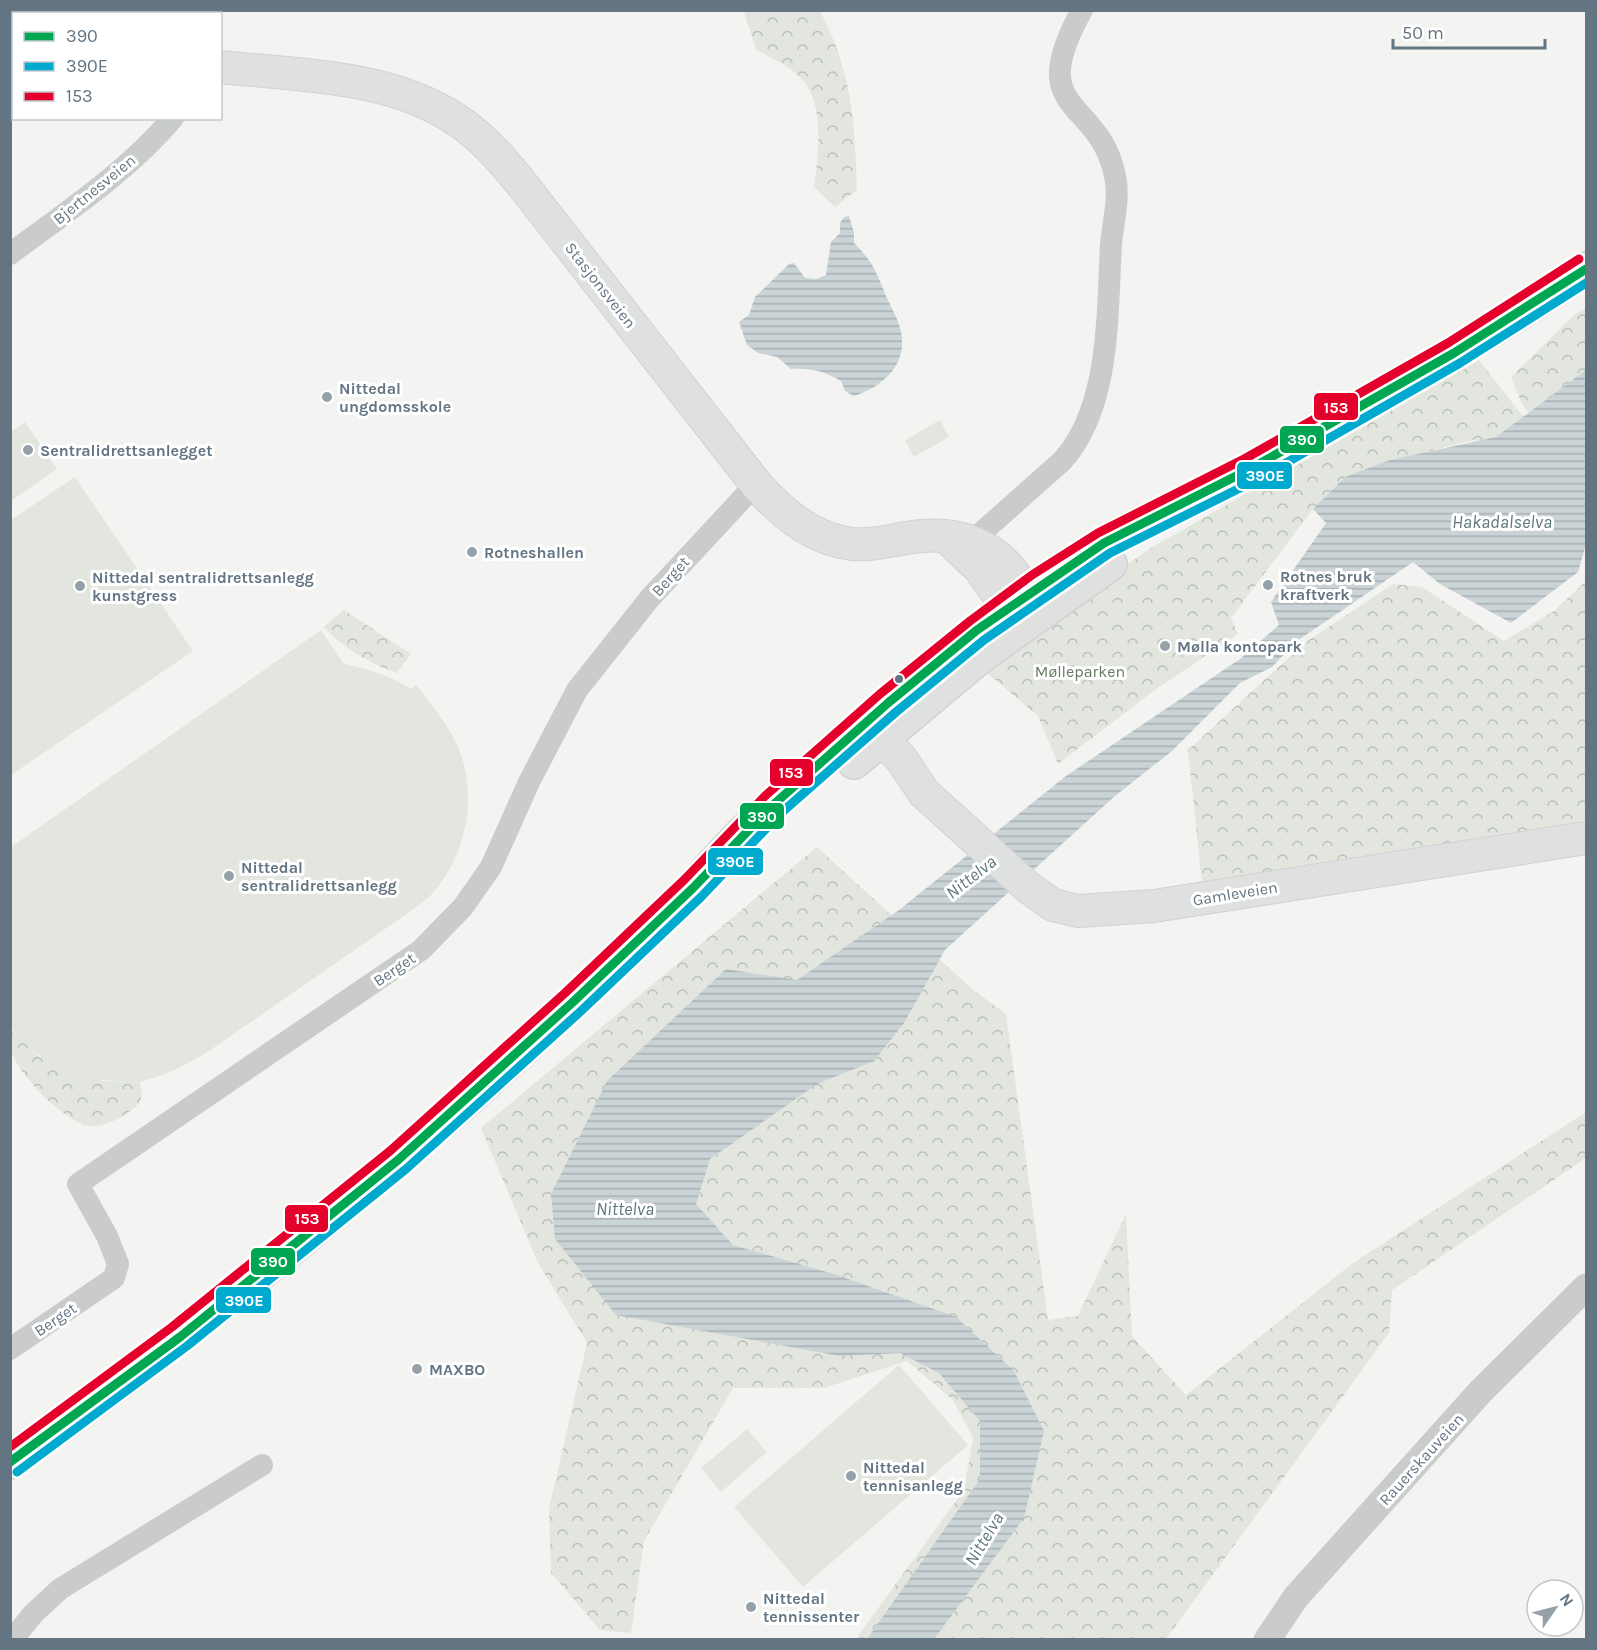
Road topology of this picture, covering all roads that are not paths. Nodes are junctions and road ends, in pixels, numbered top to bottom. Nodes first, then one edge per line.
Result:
1 (1082, 10) edge
2 (222, 67) edge
3 (171, 120) edge
4 (10, 254) edge
5 (1587, 269) edge
6 (756, 484) junction
7 (960, 543) junction
8 (1021, 606) junction
9 (869, 739) junction
10 (1587, 838) edge
11 (1587, 1287) edge
12 (10, 1349) edge
13 (10, 1462) edge
14 (262, 1465) dead end
15 (12, 1640) edge
16 (1267, 1640) edge

1 - 7 street
2 - 6 main road, Stasjonsveien
3 - 4 street, Bjertnesveien
5 - 8 highway
6 - 7 main road, Stasjonsveien
6 - 12 street, Berget
7 - 8 main road, Stasjonsveien
8 - 9 highway
9 - 10 main road, Gamleveien
9 - 13 highway
11 - 16 street, Rauerskauveien
14 - 15 street

